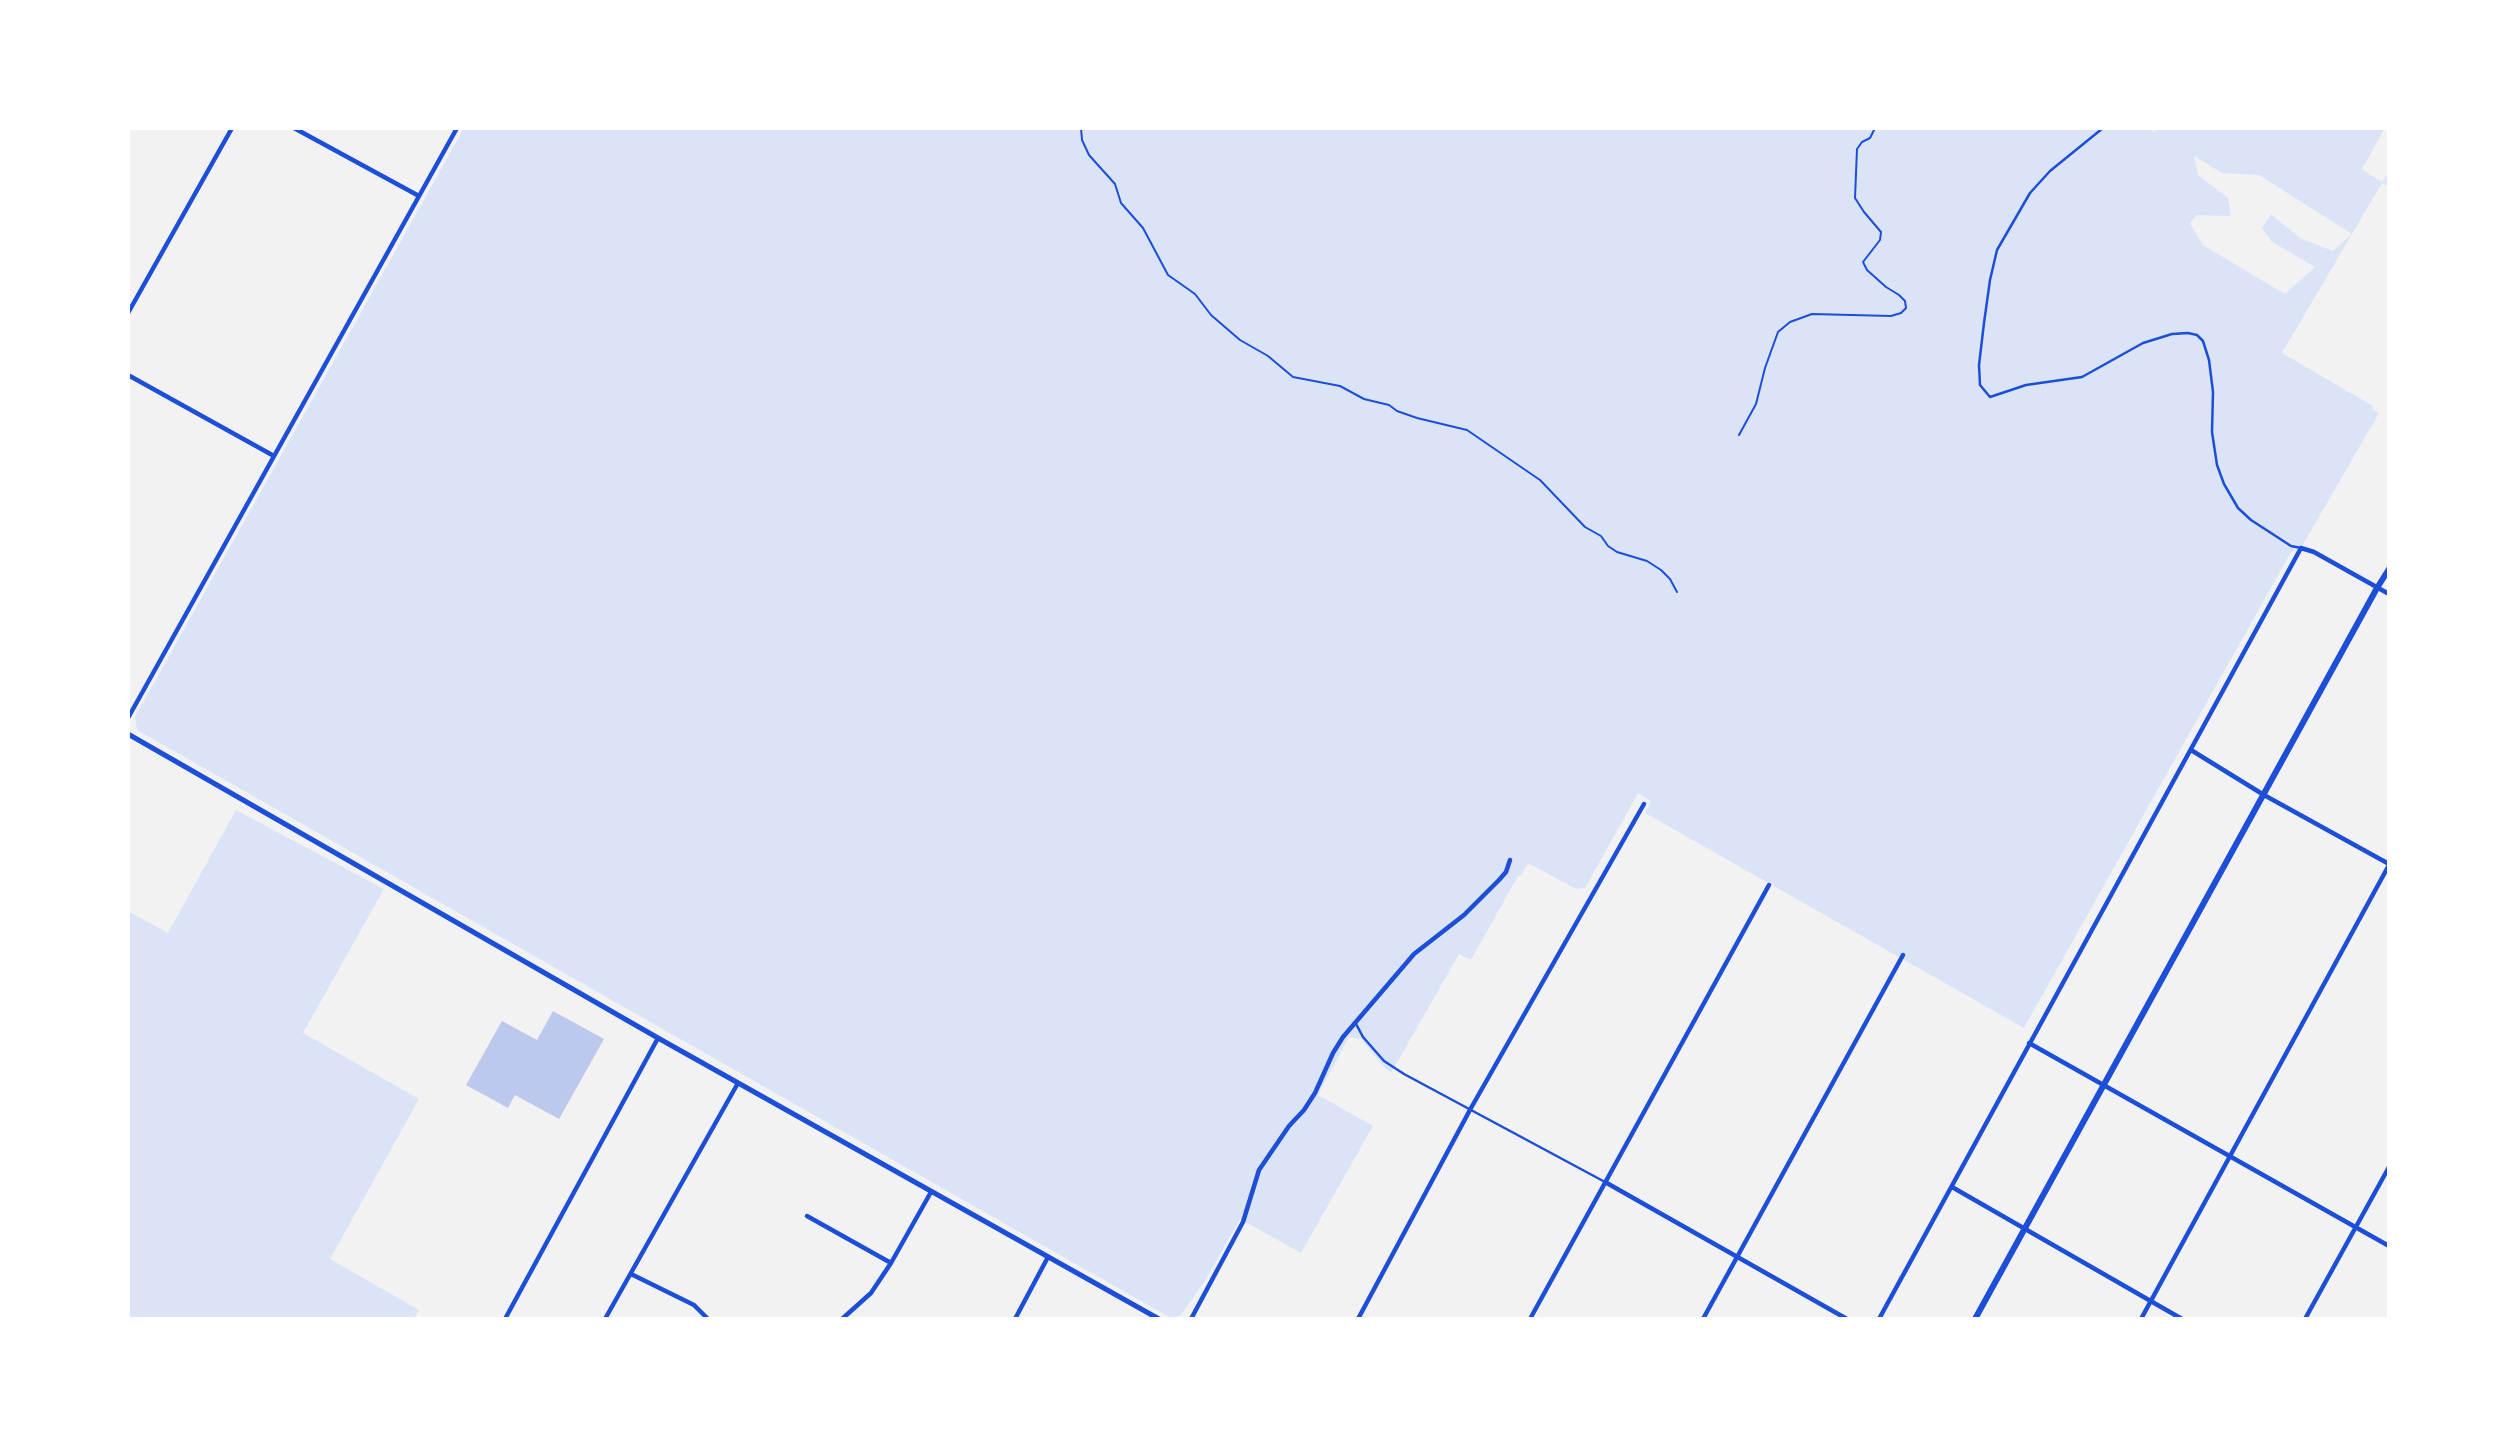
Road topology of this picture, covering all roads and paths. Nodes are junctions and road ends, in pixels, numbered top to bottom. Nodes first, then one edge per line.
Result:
1 (232, 128) edge
2 (294, 128) edge
3 (457, 128) edge
4 (1081, 128) edge
5 (1875, 128) edge
6 (2103, 128) edge
7 (419, 196) junction
8 (128, 313) edge
9 (128, 375) edge
10 (1739, 435) dead end
11 (274, 456) junction
12 (2301, 548) junction
13 (2389, 569) edge
14 (2377, 588) junction
15 (1677, 592) dead end
16 (2389, 594) edge
17 (128, 718) edge
18 (128, 734) edge
19 (2191, 750) junction
20 (2264, 795) junction
21 (1644, 804) dead end
22 (1510, 860) dead end
23 (2389, 865) edge
24 (1769, 886) dead end
25 (1903, 955) dead end
26 (1355, 1022) junction
27 (658, 1038) junction
28 (2029, 1043) junction
29 (738, 1082) junction
30 (2104, 1085) junction
31 (1471, 1108) junction
32 (2230, 1156) junction
33 (2389, 1167) edge
34 (1605, 1182) junction
35 (1951, 1187) junction
36 (932, 1192) junction
37 (807, 1216) dead end
38 (2356, 1227) junction
39 (2024, 1230) junction
40 (2389, 1246) edge
41 (1048, 1257) junction
42 (1738, 1257) junction
43 (891, 1263) junction
44 (631, 1274) junction
45 (2150, 1302) junction
46 (506, 1319) edge
47 (606, 1319) edge
48 (708, 1319) edge
49 (842, 1319) edge
50 (1015, 1319) edge
51 (1159, 1319) edge
52 (1191, 1319) edge
53 (1358, 1319) edge
54 (1530, 1319) edge
55 (1703, 1319) edge
56 (1847, 1319) edge
57 (1879, 1319) edge
58 (1975, 1319) edge
59 (2141, 1319) edge
60 (2182, 1319) edge
61 (2305, 1319) edge

1 - 8 street
2 - 7 street
3 - 7 street
4 - 15 path
5 - 10 path
6 - 12 lane
7 - 11 street
9 - 11 street
11 - 17 street
12 - 14 street
12 - 19 street
13 - 14 main road
14 - 16 street
14 - 20 main road
18 - 27 street
19 - 20 street
19 - 28 street
20 - 23 street
20 - 30 main road
21 - 31 street
22 - 26 street
23 - 32 street
24 - 34 street
25 - 42 street
26 - 31 lane
26 - 52 street
27 - 29 street
27 - 46 street
28 - 30 street
28 - 35 street
29 - 36 street
29 - 44 street
30 - 32 street
30 - 39 main road
31 - 34 lane
31 - 53 street
32 - 38 street
32 - 45 street
33 - 38 street
34 - 42 street
34 - 54 street
35 - 39 street
35 - 57 street
36 - 41 street
36 - 43 street
37 - 43 street
38 - 40 street
38 - 61 street
39 - 45 street
39 - 58 main road
41 - 50 street
41 - 51 street
42 - 55 street
42 - 56 street
43 - 49 street
44 - 47 street
44 - 48 street
45 - 59 street
45 - 60 street

